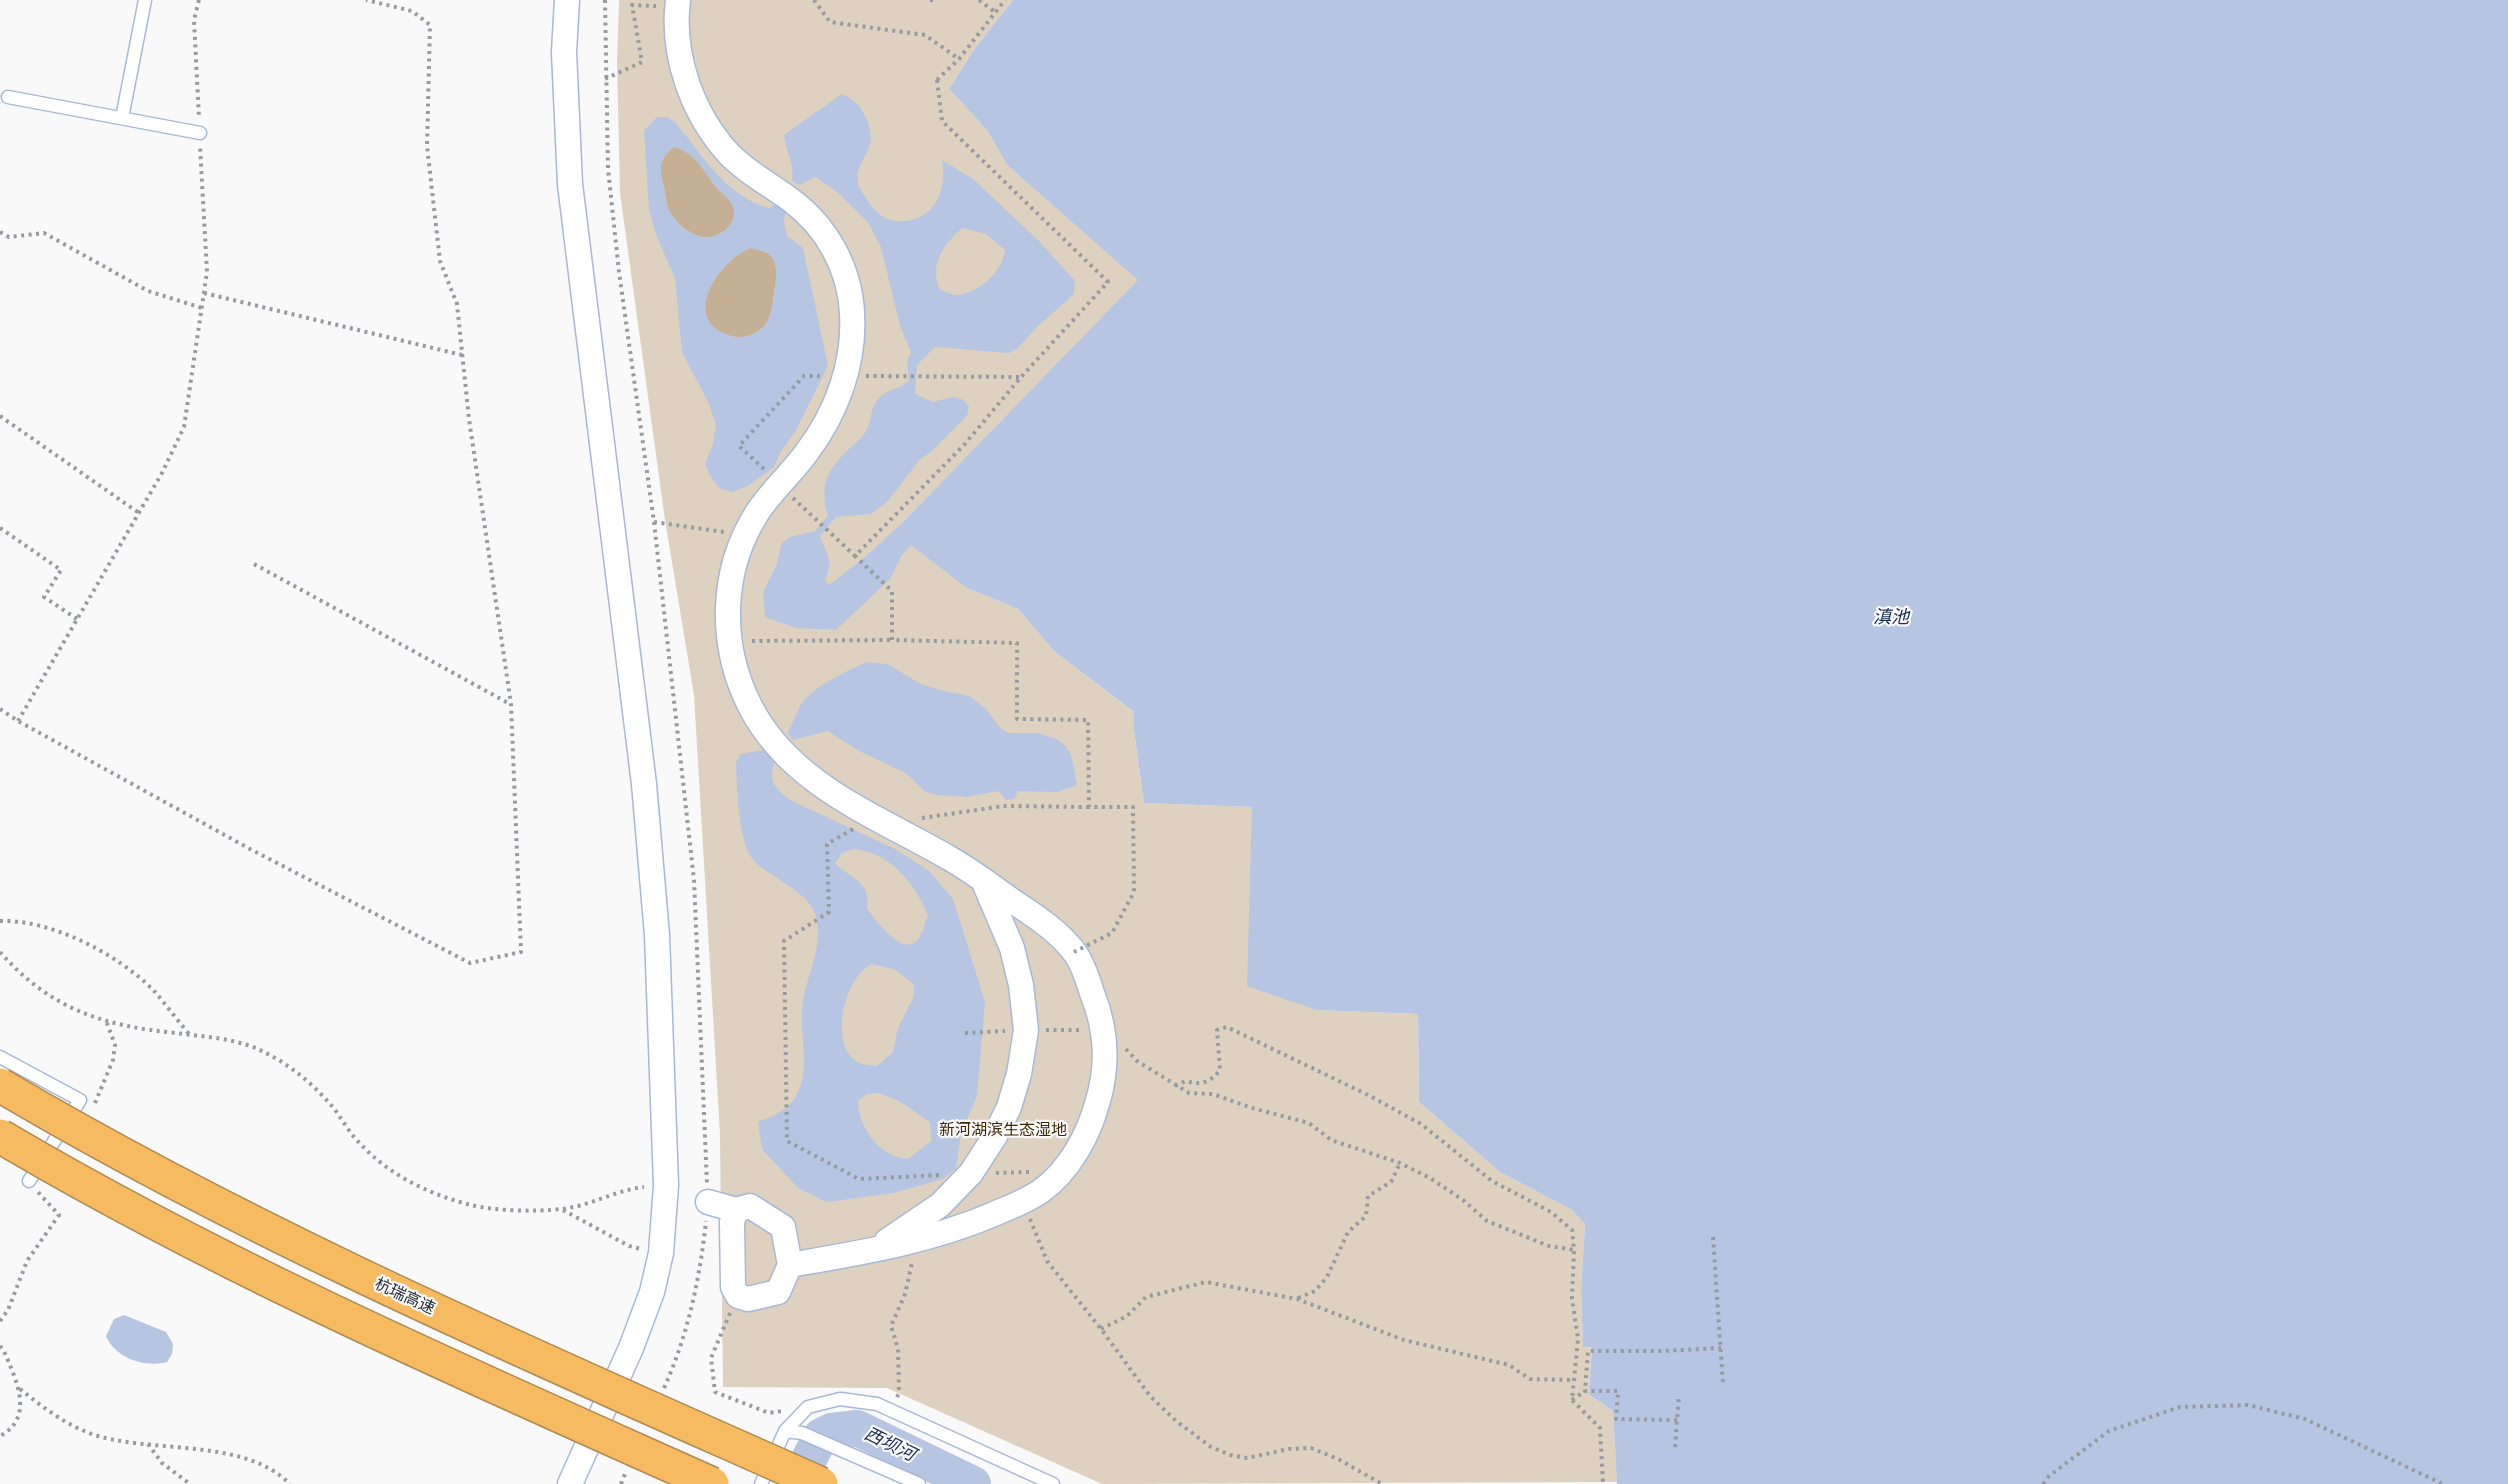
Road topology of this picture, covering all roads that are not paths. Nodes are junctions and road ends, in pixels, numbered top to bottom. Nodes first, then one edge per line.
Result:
1 (146, 0) edge
2 (567, 0) edge
3 (678, 0) edge
4 (8, 97) dead end
5 (122, 118) junction
6 (200, 133) road end
7 (983, 880) junction
8 (0, 1057) edge
9 (0, 1085) edge
10 (0, 1136) edge
11 (29, 1181) road end
12 (708, 1202) dead end
13 (736, 1210) junction
14 (874, 1250) junction
15 (790, 1265) junction
16 (785, 1431) junction
17 (570, 1484) edge
18 (712, 1484) edge
19 (761, 1484) edge
20 (821, 1484) edge
21 (919, 1484) edge
22 (1053, 1484) edge

1 - 5 lane
2 - 17 street
3 - 7 street
4 - 5 lane
5 - 6 lane
7 - 14 street
7 - 14 street
8 - 11 lane
9 - 20 highway, 杭瑞高速, bridge
10 - 18 highway, bridge
12 - 13 street
13 - 15 street
13 - 15 street
14 - 15 street
16 - 19 lane
16 - 21 lane
16 - 22 lane

